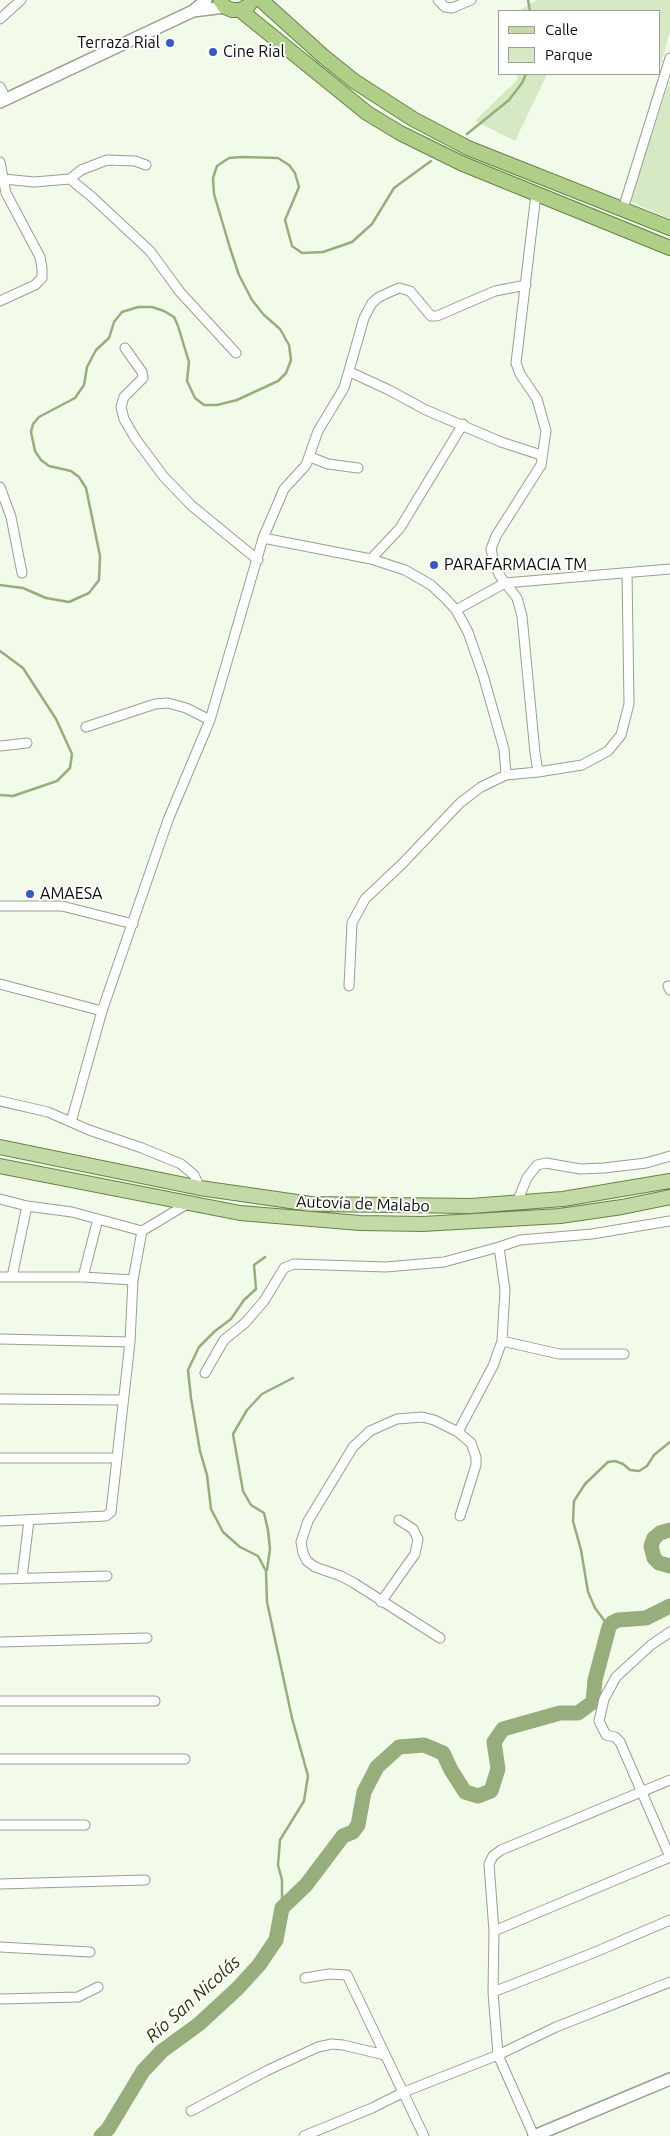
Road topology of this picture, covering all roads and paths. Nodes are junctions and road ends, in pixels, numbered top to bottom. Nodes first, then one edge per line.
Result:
1 (21, 0) edge
2 (206, 0) edge
3 (252, 0) edge
4 (261, 0) edge
5 (438, 0) edge
6 (471, 0) edge
7 (222, 3) edge
8 (240, 10) junction
9 (193, 11) junction
10 (0, 19) edge
11 (670, 58) edge
12 (0, 87) edge
13 (3, 100) edge
14 (0, 162) edge
15 (146, 165) dead end
16 (4, 178) junction
17 (70, 179) junction
18 (536, 194) junction
19 (623, 209) junction
20 (670, 228) edge
21 (670, 248) edge
22 (526, 284) junction
23 (0, 301) edge
24 (125, 348) dead end
25 (236, 353) dead end
26 (350, 372) junction
27 (464, 424) junction
28 (541, 455) junction
29 (310, 457) junction
30 (358, 468) dead end
31 (0, 487) edge
32 (263, 538) junction
33 (371, 559) junction
34 (258, 560) junction
35 (670, 569) edge
36 (22, 573) dead end
37 (627, 573) junction
38 (505, 583) junction
39 (456, 610) junction
40 (210, 720) junction
41 (86, 727) dead end
42 (27, 743) dead end
43 (0, 746) edge
44 (538, 772) junction
45 (506, 775) junction
46 (0, 906) edge
47 (133, 924) junction
48 (0, 984) edge
49 (349, 986) dead end
50 (102, 1011) junction
51 (0, 1101) edge
52 (72, 1122) junction
53 (0, 1146) edge
54 (670, 1156) edge
55 (0, 1166) edge
56 (670, 1181) edge
57 (200, 1188) junction
58 (670, 1197) edge
59 (0, 1199) edge
60 (517, 1202) junction
61 (187, 1204) junction
62 (27, 1206) junction
63 (98, 1219) junction
64 (670, 1221) edge
65 (142, 1231) junction
66 (499, 1247) junction
67 (0, 1277) edge
68 (12, 1277) junction
69 (83, 1277) junction
70 (133, 1280) junction
71 (0, 1339) edge
72 (502, 1341) junction
73 (130, 1342) junction
74 (624, 1354) dead end
75 (205, 1373) dead end
76 (0, 1399) edge
77 (123, 1400) junction
78 (458, 1432) junction
79 (0, 1458) edge
80 (116, 1458) junction
81 (460, 1516) dead end
82 (0, 1520) edge
83 (29, 1520) junction
84 (399, 1520) dead end
85 (108, 1576) dead end
86 (22, 1578) junction
87 (0, 1579) edge
88 (381, 1602) junction
89 (670, 1632) edge
90 (147, 1638) dead end
91 (440, 1638) dead end
92 (0, 1642) edge
93 (0, 1701) edge
94 (155, 1701) dead end
95 (185, 1758) dead end
96 (0, 1759) edge
97 (670, 1780) edge
98 (641, 1792) junction
99 (0, 1825) edge
100 (85, 1825) dead end
101 (670, 1857) edge
102 (144, 1880) dead end
103 (0, 1884) edge
104 (670, 1920) edge
105 (494, 1931) junction
106 (0, 1947) edge
107 (90, 1952) dead end
108 (305, 1978) dead end
109 (670, 1982) edge
110 (98, 1987) dead end
111 (493, 1992) junction
112 (0, 1999) edge
113 (385, 2055) junction
114 (498, 2055) junction
115 (670, 2080) edge
116 (404, 2092) junction
117 (191, 2111) dead end
118 (304, 2136) edge
119 (424, 2136) edge
120 (534, 2136) edge

1 - 10 street
2 - 9 street
3 - 8 highway
4 - 19 highway
5 - 6 street
7 - 8 highway
7 - 9 street
8 - 18 highway
9 - 13 street
11 - 19 street
12 - 13 street
14 - 16 street
15 - 17 street
16 - 17 street
16 - 23 street
17 - 25 street
18 - 21 highway
18 - 22 street
19 - 20 highway
22 - 26 street
22 - 28 street
24 - 34 street
26 - 27 street
26 - 29 street
27 - 28 street
27 - 33 street
28 - 38 street
29 - 30 street
29 - 32 street
31 - 36 street
32 - 33 street
32 - 34 street
33 - 39 street
34 - 40 street
35 - 37 street
37 - 38 street
37 - 44 street
38 - 39 street
38 - 44 street
39 - 45 street
40 - 41 street
40 - 47 street
42 - 43 street
44 - 45 street
45 - 49 street
46 - 47 street
47 - 50 street
48 - 50 street
50 - 52 street
51 - 52 street
52 - 57 street
53 - 57 main road, Autovía de Malabo
54 - 60 street
55 - 61 main road, Autovía de Malabo
56 - 60 main road, Autovía de Malabo
57 - 60 main road, Autovía de Malabo
58 - 61 main road, Autovía de Malabo
59 - 62 street
61 - 65 street
62 - 63 street
62 - 68 street
63 - 65 street
63 - 69 street
64 - 66 street
65 - 70 street
66 - 72 street
66 - 75 street
67 - 68 street
68 - 69 street
69 - 70 street
70 - 73 street
71 - 73 street
72 - 74 street
72 - 78 street
73 - 77 street
76 - 77 street
77 - 80 street
78 - 81 street
78 - 88 street
79 - 80 street
80 - 83 street
82 - 83 street
83 - 86 street
84 - 88 street
85 - 86 street
86 - 87 street
88 - 91 street
89 - 98 street
90 - 92 street
93 - 94 street
95 - 96 street
97 - 98 street
98 - 101 street
98 - 105 street
99 - 100 street
101 - 105 street
102 - 103 street
104 - 111 street
105 - 111 street
106 - 107 street
108 - 113 street
109 - 114 street
110 - 112 street
111 - 114 street
113 - 116 street
113 - 117 street
114 - 116 street
114 - 120 street
115 - 120 street
116 - 118 street
116 - 119 street

